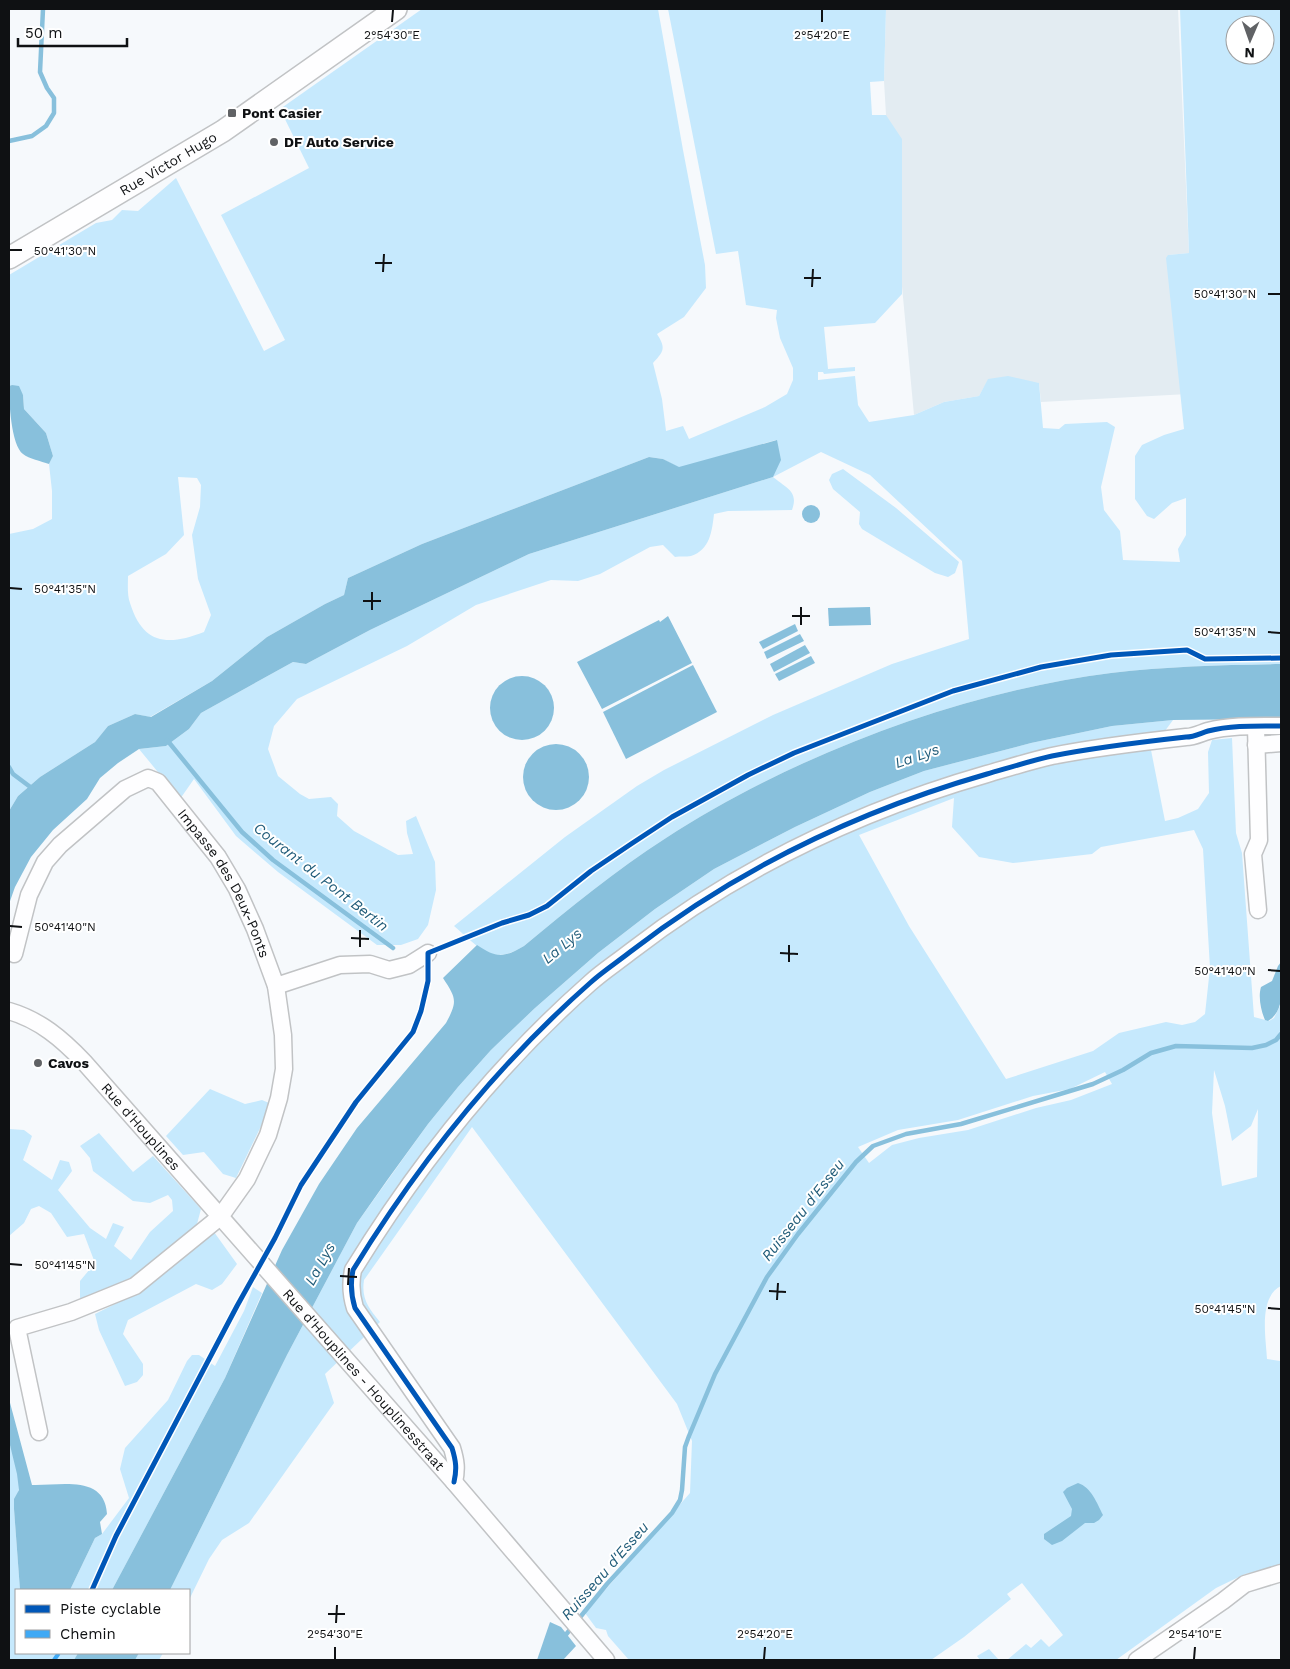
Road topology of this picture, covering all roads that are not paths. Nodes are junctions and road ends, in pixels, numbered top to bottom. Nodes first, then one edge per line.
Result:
1 (396, 9) edge
2 (9, 258) edge
3 (1256, 726) junction
4 (1281, 726) edge
5 (1281, 743) edge
6 (1256, 745) junction
7 (1258, 910) dead end
8 (428, 953) dead end
9 (14, 954) dead end
10 (276, 986) junction
11 (9, 1011) edge
12 (220, 1217) junction
13 (238, 1238) joint
14 (39, 1432) dead end
15 (454, 1482) junction
16 (1281, 1573) edge
17 (606, 1660) edge
18 (1137, 1660) edge

1 - 2 main road, Rue Victor Hugo
3 - 4 street
3 - 6 street
3 - 15 street
5 - 6 street
6 - 7 street
8 - 10 street
9 - 10 street, Impasse des Deux-Ponts
10 - 12 street, Impasse des Deux-Ponts
11 - 12 street, Rue d'Houplines
12 - 13 street, Rue d'Houplines
12 - 14 street, Impasse des Deux-Ponts
13 - 15 street, Rue d'Houplines - Houplinesstraat
15 - 17 street, Rue d'Houplines - Houplinesstraat
16 - 18 street

